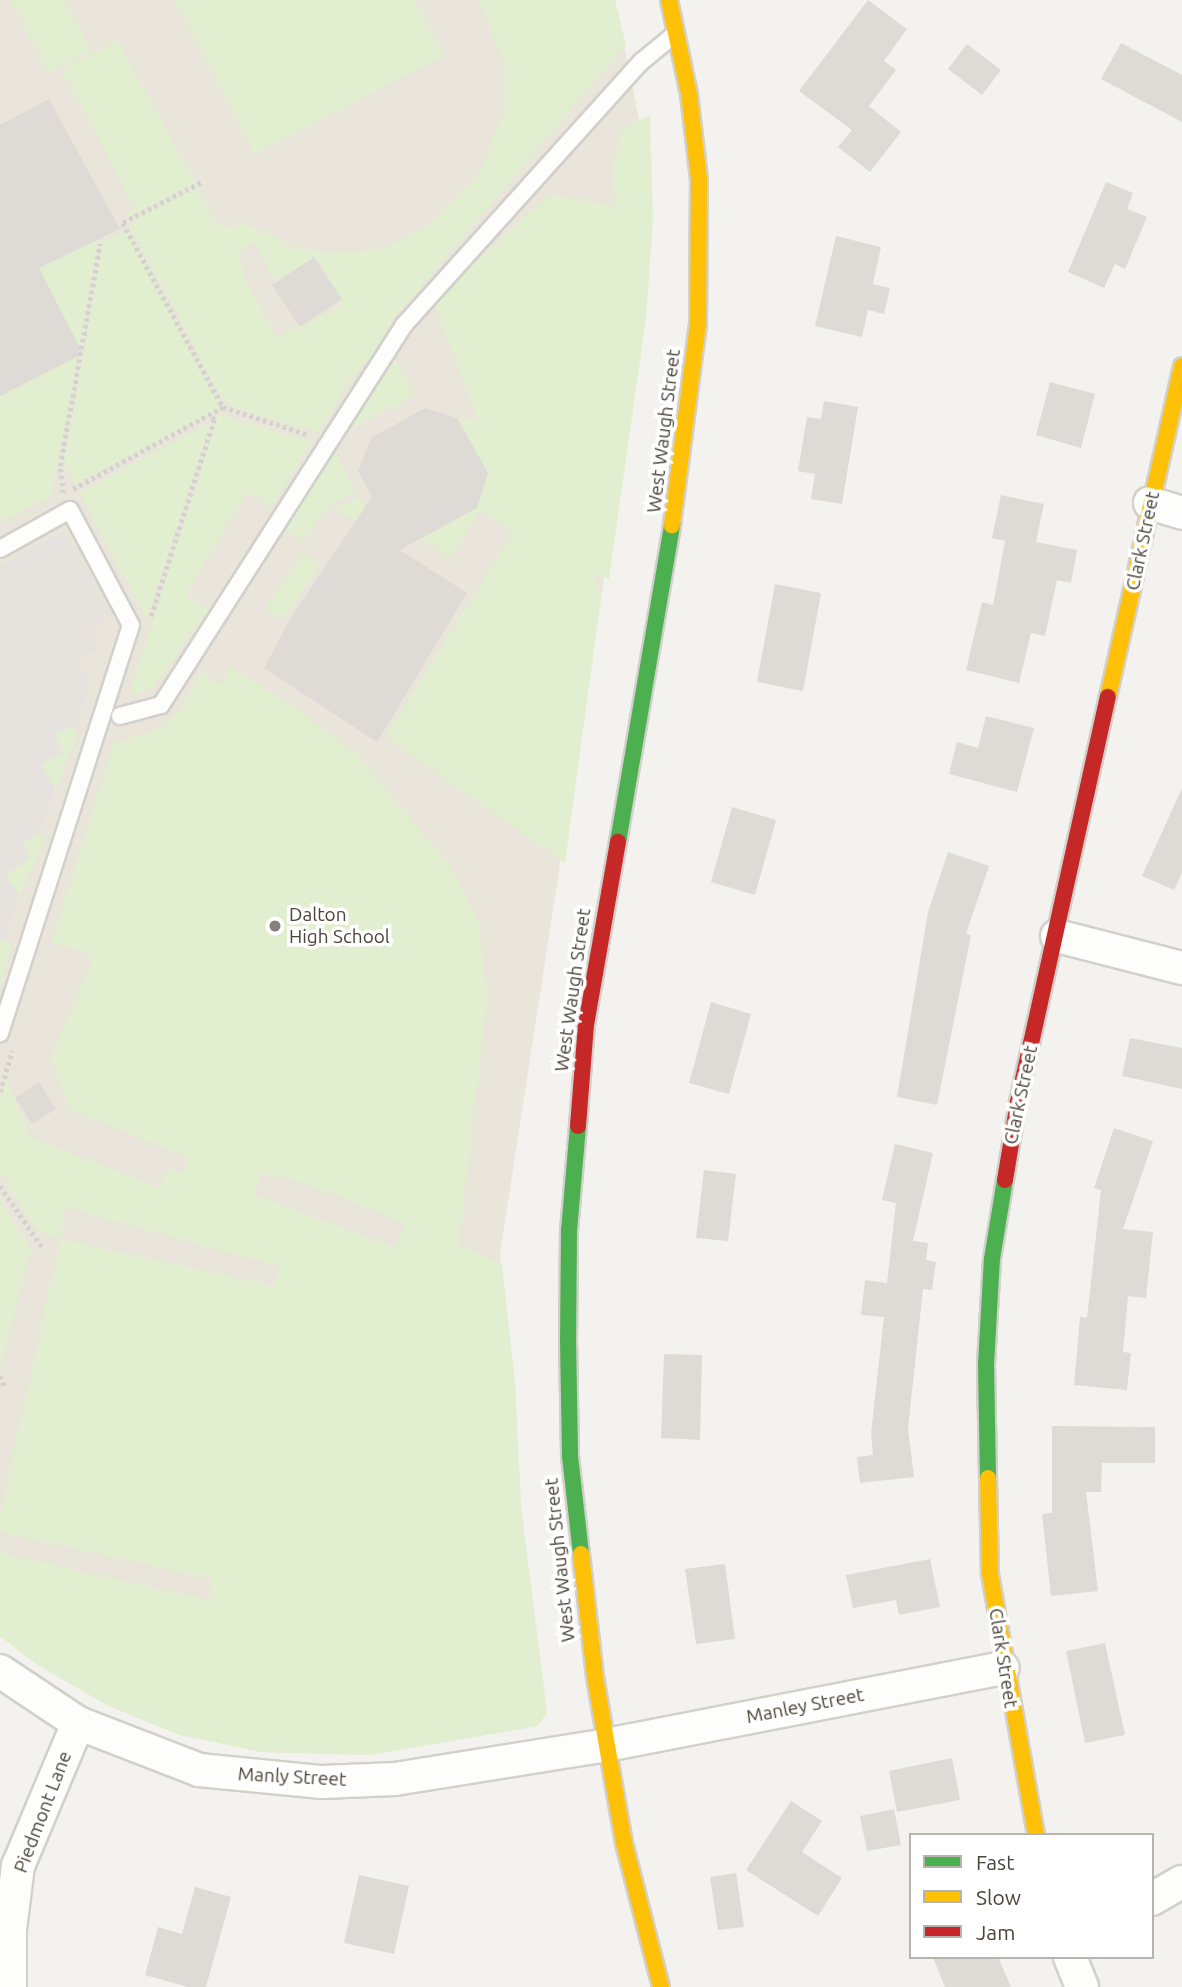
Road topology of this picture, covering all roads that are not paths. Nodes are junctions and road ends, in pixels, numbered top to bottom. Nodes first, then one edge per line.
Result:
1 (669, 0) edge
2 (676, 33) junction
3 (1182, 366) edge
4 (1150, 503) junction
5 (1182, 513) edge
6 (0, 549) edge
7 (120, 716) dead end
8 (1057, 936) junction
9 (1182, 968) edge
10 (0, 1033) edge
11 (1003, 1668) junction
12 (0, 1671) edge
13 (78, 1723) junction
14 (607, 1745) junction
15 (1036, 1833) edge
16 (1182, 1882) edge
17 (1154, 1898) edge
18 (1071, 1959) edge
19 (10, 1987) edge
20 (661, 1987) edge
21 (1082, 1987) edge

1 - 2 street, West Waugh Street
2 - 7 lane
2 - 14 street, West Waugh Street
3 - 4 street, Clark Street
4 - 5 street
4 - 8 street, Clark Street
6 - 10 lane
8 - 9 street
8 - 11 street, Clark Street
11 - 14 street, Manley Street
11 - 15 street, Clark Street
12 - 13 street, Manly Street
13 - 14 street, Manly Street
13 - 19 street, Piedmont Lane
14 - 20 street, West Waugh Street
16 - 17 street
18 - 21 street

